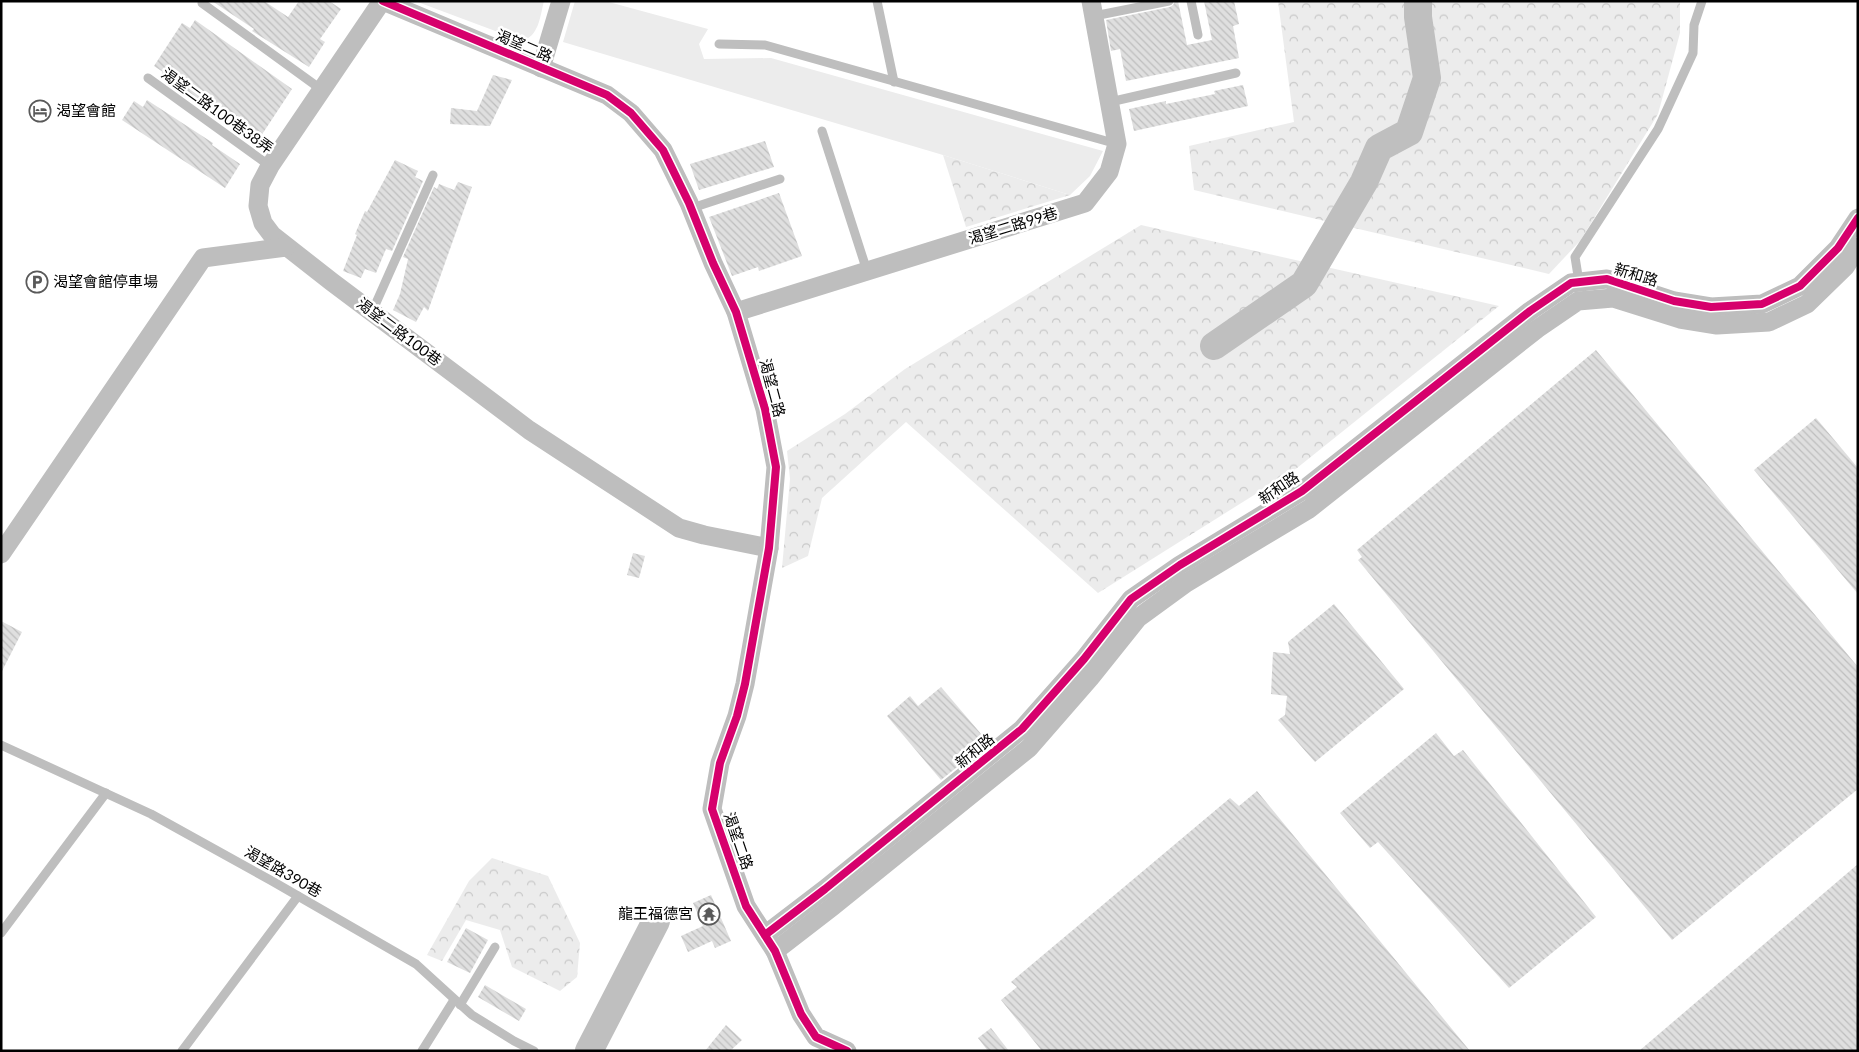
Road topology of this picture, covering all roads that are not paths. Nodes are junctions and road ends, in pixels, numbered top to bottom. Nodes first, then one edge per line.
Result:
1 (383, 1) edge
2 (561, 1) edge
3 (877, 1) edge
4 (1170, 1) edge
5 (1191, 1) edge
6 (1702, 1) edge
7 (202, 3) dead end
8 (1092, 9) edge
9 (1198, 35) dead end
10 (720, 44) dead end
11 (541, 68) junction
12 (1236, 73) dead end
13 (148, 78) dead end
14 (894, 82) junction
15 (322, 90) junction
16 (1110, 102) junction
17 (822, 131) dead end
18 (1118, 144) junction
19 (270, 166) junction
20 (434, 175) dead end
21 (780, 179) dead end
22 (692, 208) junction
23 (1858, 218) edge
24 (286, 247) junction
25 (1858, 247) edge
26 (867, 271) junction
27 (1579, 282) junction
28 (372, 312) junction
29 (736, 312) junction
30 (769, 548) junction
31 (1, 554) edge
32 (1, 745) edge
33 (106, 793) junction
34 (298, 896) junction
35 (1, 933) edge
36 (770, 943) junction
37 (495, 947) dead end
38 (457, 1002) junction
39 (182, 1051) edge
40 (422, 1051) edge
41 (534, 1051) edge
42 (846, 1051) edge

1 - 11 street, 渴望二路
1 - 15 street, 渴望二路100巷
2 - 11 street
3 - 14 lane
4 - 8 lane
5 - 9 lane
6 - 27 lane
7 - 15 lane
8 - 16 street, 渴望二路99巷
10 - 14 lane
11 - 22 street, 渴望二路
12 - 16 lane
13 - 19 lane, 渴望二路100巷38弄
14 - 18 lane
15 - 19 street, 渴望二路100巷
16 - 18 street, 渴望二路99巷
17 - 26 lane
18 - 26 street, 渴望二路99巷
19 - 24 street, 渴望二路100巷
20 - 28 lane
21 - 22 lane
22 - 29 street, 渴望二路
23 - 27 street, 新和路
24 - 28 street, 渴望二路100巷
24 - 31 street
25 - 36 street, 新和路
26 - 29 street, 渴望二路99巷
27 - 36 street, 新和路
28 - 30 street, 渴望二路100巷
29 - 30 street, 渴望二路
30 - 36 street, 渴望二路
32 - 33 lane, 渴望路390巷
33 - 34 lane, 渴望路390巷
33 - 35 lane
34 - 38 lane, 渴望路390巷
34 - 39 lane
36 - 42 street
37 - 38 lane
38 - 40 lane
38 - 41 lane, 渴望路390巷

